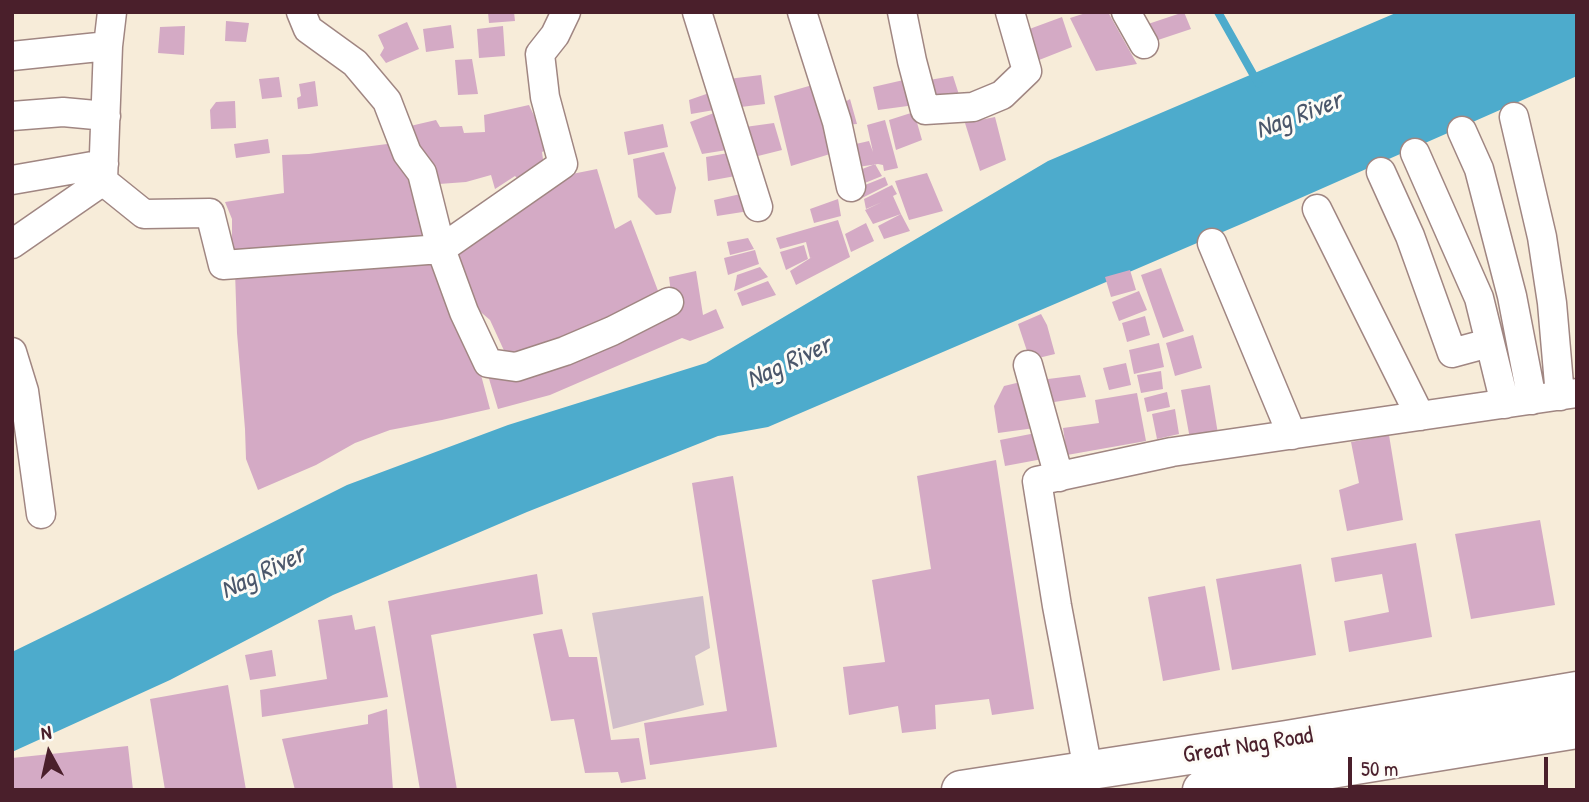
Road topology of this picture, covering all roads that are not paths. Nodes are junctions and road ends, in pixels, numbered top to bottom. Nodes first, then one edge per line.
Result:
1 (112, 12) edge
2 (300, 12) edge
3 (566, 12) edge
4 (697, 12) edge
5 (802, 12) edge
6 (902, 12) edge
7 (1010, 12) edge
8 (1126, 12) edge
9 (1144, 44) dead end
10 (108, 46) junction
11 (12, 56) edge
12 (12, 116) edge
13 (106, 116) junction
14 (1514, 117) dead end
15 (1462, 131) dead end
16 (1415, 153) dead end
17 (104, 172) junction
18 (1381, 172) dead end
19 (12, 180) edge
20 (851, 187) dead end
21 (758, 207) dead end
22 (1317, 209) dead end
23 (1212, 243) dead end
24 (12, 244) edge
25 (441, 249) junction
26 (668, 302) dead end
27 (1489, 343) junction
28 (12, 352) edge
29 (1028, 365) dead end
30 (1556, 397) edge
31 (1505, 404) junction
32 (1420, 416) junction
33 (1292, 435) junction
34 (1059, 477) junction
35 (41, 514) dead end
36 (1577, 691) edge
37 (1577, 729) edge
38 (1088, 770) junction
39 (961, 790) edge
40 (1202, 790) edge

1 - 10 street
2 - 25 street
3 - 25 street
4 - 21 street
5 - 20 street
6 - 7 street
8 - 9 street
10 - 11 street
10 - 13 street
12 - 13 street
13 - 17 street
14 - 30 street
15 - 30 street
16 - 27 street
17 - 19 street
17 - 24 street
17 - 25 street
18 - 27 street
22 - 32 street
23 - 33 street
25 - 26 street
27 - 31 street
28 - 35 street
29 - 34 street
30 - 31 street
31 - 32 street
32 - 33 street
33 - 34 street
34 - 38 street
36 - 38 main road, Great Nag Road
37 - 40 main road, Great Nag Road
38 - 39 main road, Great Nag Road

